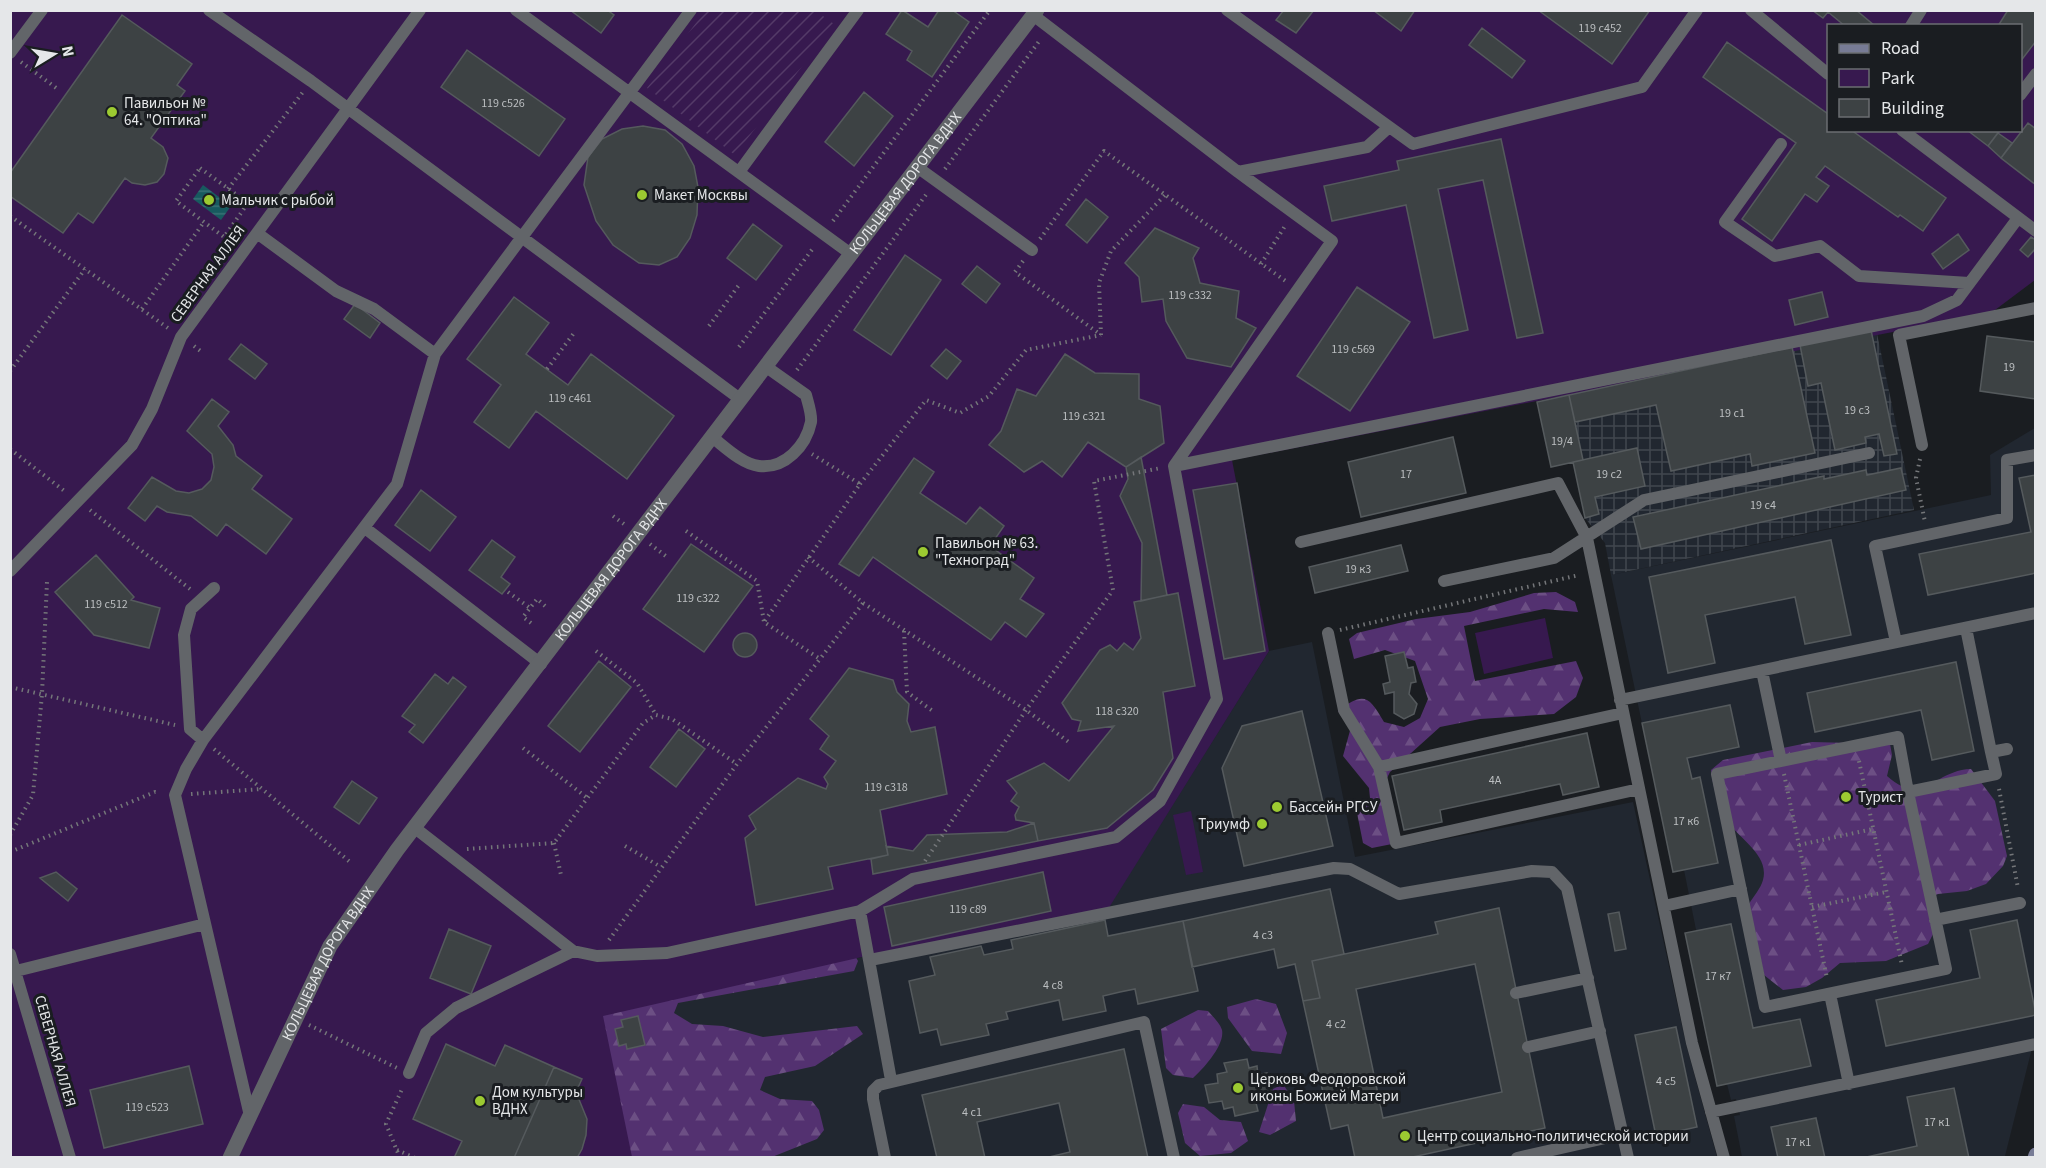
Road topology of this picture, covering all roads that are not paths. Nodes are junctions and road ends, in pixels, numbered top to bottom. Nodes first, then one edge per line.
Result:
1 (42, 10) edge
2 (209, 10) edge
3 (420, 10) edge
4 (516, 10) edge
5 (691, 10) edge
6 (858, 10) edge
7 (1227, 10) edge
8 (1697, 10) edge
9 (1751, 10) edge
10 (1921, 10) edge
11 (1035, 13) edge
12 (1912, 24) edge
13 (15, 57) edge
14 (1827, 73) edge
15 (2036, 75) edge
16 (2022, 92) edge
17 (630, 93) junction
18 (348, 109) junction
19 (1389, 127) junction
20 (1905, 132) edge
21 (1781, 144) dead end
22 (917, 167) junction
23 (739, 172) junction
24 (1238, 172) junction
25 (2018, 218) junction
26 (2035, 231) edge
27 (257, 233) junction
28 (520, 238) junction
29 (1032, 250) road end
30 (851, 254) junction
31 (1969, 284) junction
32 (2036, 308) edge
33 (435, 354) junction
34 (765, 366) junction
35 (740, 399) junction
36 (712, 437) junction
37 (1922, 445) road end
38 (1869, 453) dead end
39 (2036, 455) edge
40 (1174, 466) junction
41 (365, 528) junction
42 (1587, 538) junction
43 (1302, 542) dead end
44 (10, 570) edge
45 (1444, 581) dead end
46 (214, 588) dead end
47 (2036, 613) edge
48 (1966, 628) junction
49 (1328, 633) road end
50 (1896, 642) junction
51 (541, 664) junction
52 (1762, 671) junction
53 (1620, 700) junction
54 (1623, 713) junction
55 (203, 740) junction
56 (2007, 749) dead end
57 (1992, 752) junction
58 (1781, 761) junction
59 (1380, 767) junction
60 (1639, 789) junction
61 (1908, 792) junction
62 (415, 828) junction
63 (1741, 889) junction
64 (2020, 903) road end
65 (1664, 906) junction
66 (860, 911) junction
67 (1935, 920) junction
68 (205, 924) junction
69 (573, 951) junction
70 (10, 954) edge
71 (870, 960) junction
72 (16, 971) junction
73 (1588, 978) junction
74 (1516, 993) dead end
75 (1830, 993) junction
76 (1600, 1031) junction
77 (2036, 1044) edge
78 (1528, 1047) dead end
79 (409, 1073) road end
80 (891, 1080) junction
81 (1849, 1084) junction
82 (1711, 1112) junction
83 (250, 1116) junction
84 (1623, 1134) junction
85 (70, 1158) edge
86 (230, 1158) edge
87 (885, 1158) edge
88 (1174, 1158) edge
89 (1517, 1158) edge
90 (1628, 1158) edge
91 (1724, 1158) edge

1 - 13 lane
2 - 18 lane
3 - 18 lane, СЕВЕРНАЯ АЛЛЕЯ
4 - 17 lane
5 - 17 lane
6 - 23 lane
7 - 19 lane
8 - 19 lane
9 - 14 lane
10 - 12 lane
11 - 22 street, КОЛЬЦЕВАЯ ДОРОГА ВДНХ
11 - 24 lane
15 - 16 lane
17 - 23 lane
17 - 28 lane
18 - 27 lane, СЕВЕРНАЯ АЛЛЕЯ
18 - 28 lane
19 - 24 lane
20 - 25 lane
21 - 31 lane
22 - 29 lane
22 - 30 street, КОЛЬЦЕВАЯ ДОРОГА ВДНХ
23 - 30 lane
24 - 40 lane
25 - 26 lane
25 - 31 lane
27 - 33 lane
27 - 44 lane, СЕВЕРНАЯ АЛЛЕЯ
28 - 33 lane
28 - 35 lane
30 - 34 street, КОЛЬЦЕВАЯ ДОРОГА ВДНХ
31 - 40 lane
32 - 37 lane
33 - 41 lane
34 - 35 street, КОЛЬЦЕВАЯ ДОРОГА ВДНХ
34 - 36 lane
35 - 36 street, КОЛЬЦЕВАЯ ДОРОГА ВДНХ
36 - 51 street, КОЛЬЦЕВАЯ ДОРОГА ВДНХ
38 - 42 lane
39 - 50 lane
40 - 66 lane
41 - 51 lane
41 - 55 lane
42 - 43 lane
42 - 45 lane
42 - 53 lane
46 - 55 lane
47 - 48 lane
48 - 50 lane
48 - 57 lane
49 - 59 lane
50 - 52 lane
51 - 62 street, КОЛЬЦЕВАЯ ДОРОГА ВДНХ
52 - 53 lane
52 - 58 lane
53 - 54 lane
54 - 59 lane
54 - 60 lane
55 - 68 lane
56 - 57 lane
57 - 61 lane
58 - 61 lane
58 - 63 lane
59 - 60 lane
60 - 65 lane
61 - 67 lane
62 - 69 lane
62 - 83 street, КОЛЬЦЕВАЯ ДОРОГА ВДНХ
63 - 65 lane
63 - 75 lane
64 - 67 lane
65 - 82 lane
66 - 69 lane
66 - 71 lane
67 - 75 lane
68 - 72 lane
68 - 83 lane
69 - 79 lane
70 - 72 lane, СЕВЕРНАЯ АЛЛЕЯ
71 - 73 lane
71 - 80 lane
72 - 85 lane, СЕВЕРНАЯ АЛЛЕЯ
73 - 74 lane
73 - 76 lane
75 - 81 lane
76 - 78 lane
76 - 84 lane
77 - 81 lane
80 - 87 lane
80 - 88 lane
81 - 82 lane
82 - 91 lane
83 - 86 street, КОЛЬЦЕВАЯ ДОРОГА ВДНХ
84 - 89 lane
84 - 90 lane

